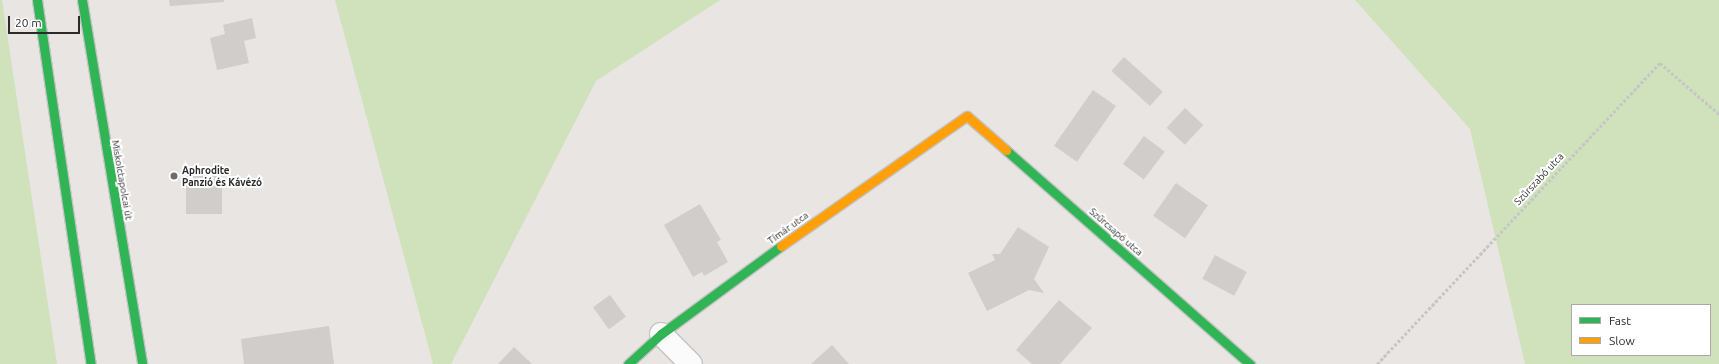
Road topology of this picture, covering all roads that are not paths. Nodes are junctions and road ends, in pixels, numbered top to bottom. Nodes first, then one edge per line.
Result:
1 (37, 0) edge
2 (82, 0) edge
3 (966, 116) joint
4 (662, 334) junction
5 (91, 364) edge
6 (142, 364) edge
7 (628, 364) edge
8 (691, 364) edge
9 (1250, 364) edge

1 - 5 street
2 - 6 street, Miskolctapolcai út
3 - 4 street, Tímár utca
3 - 9 street, Szűrcsapó utca
4 - 7 street, Tímár utca
4 - 8 street

